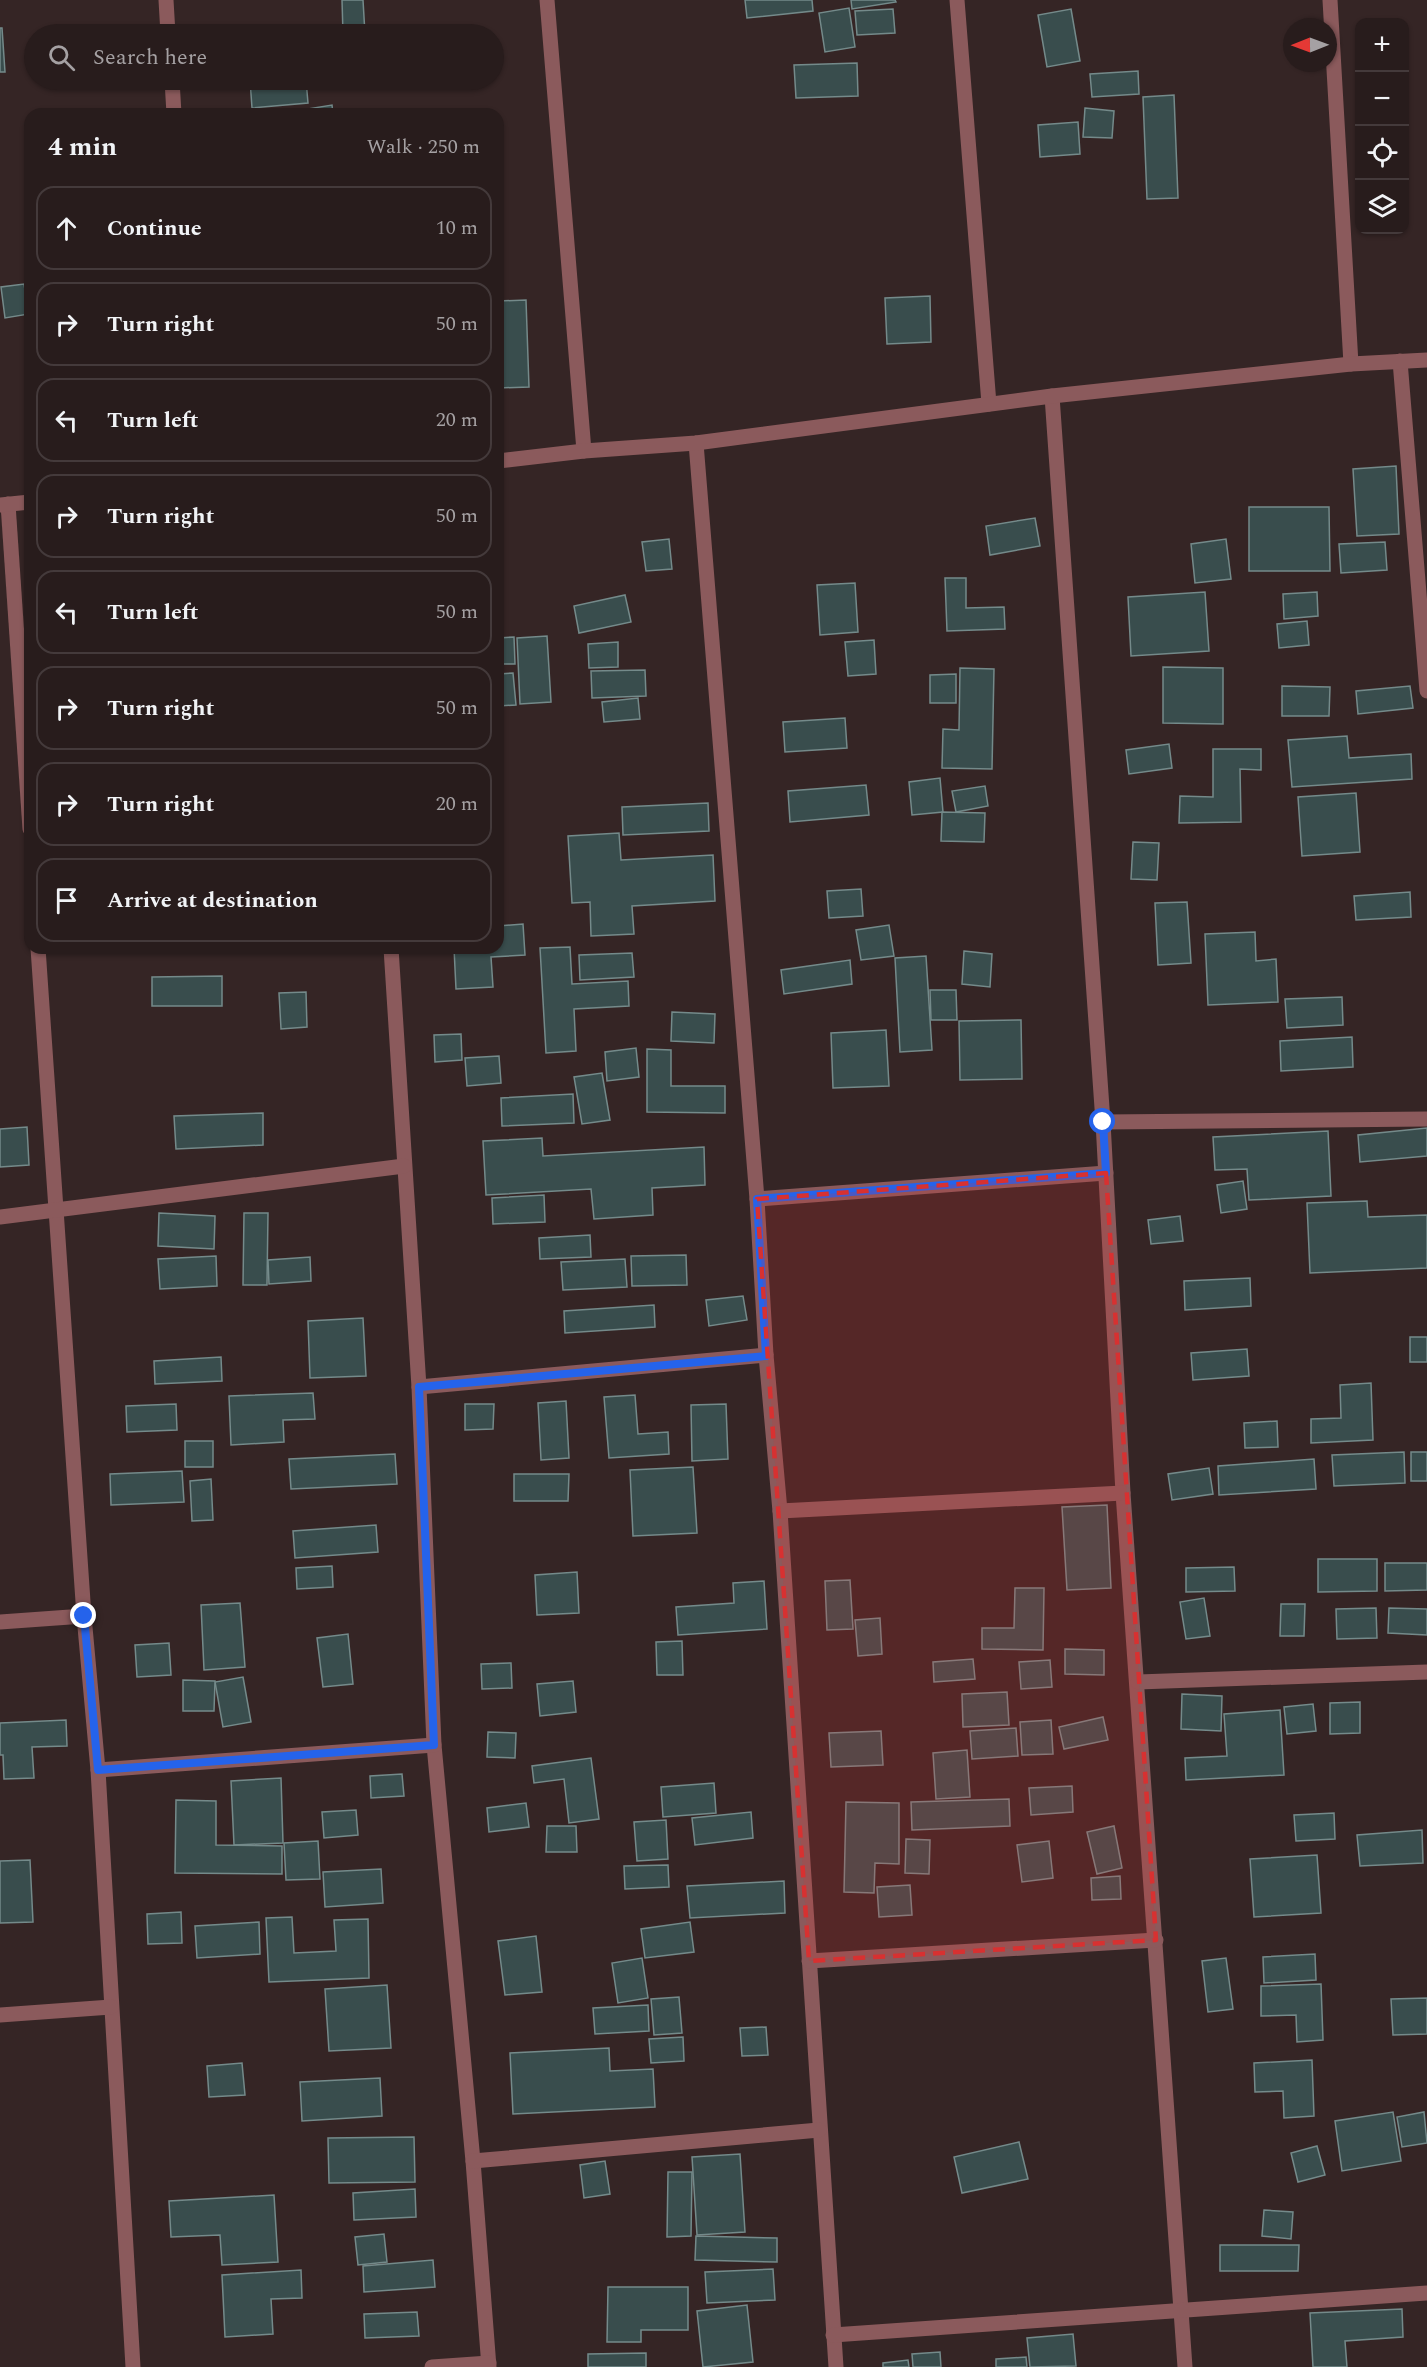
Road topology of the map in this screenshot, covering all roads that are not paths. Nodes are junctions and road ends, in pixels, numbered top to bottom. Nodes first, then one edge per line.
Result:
1 (166, 0) edge
2 (547, 0) edge
3 (957, 0) edge
4 (1330, 0) edge
5 (167, 24) edge
6 (173, 90) edge
7 (174, 108) edge
8 (1427, 360) edge
9 (1400, 361) junction
10 (1351, 364) junction
11 (1052, 396) junction
12 (989, 404) junction
13 (696, 443) junction
14 (584, 451) junction
15 (504, 459) edge
16 (24, 502) edge
17 (4, 504) edge
18 (1427, 690) edge
19 (24, 754) edge
20 (38, 954) edge
21 (391, 954) edge
22 (1427, 1119) edge
23 (1103, 1122) junction
24 (404, 1166) junction
25 (1106, 1173) junction
26 (757, 1199) junction
27 (56, 1210) junction
28 (0, 1217) edge
29 (766, 1356) junction
30 (419, 1387) junction
31 (1124, 1493) junction
32 (780, 1511) junction
33 (84, 1616) junction
34 (0, 1622) edge
35 (1427, 1671) edge
36 (1138, 1682) junction
37 (434, 1745) junction
38 (98, 1770) junction
39 (1156, 1940) junction
40 (809, 1961) junction
41 (111, 2007) junction
42 (0, 2015) edge
43 (819, 2130) junction
44 (473, 2161) junction
45 (1427, 2293) edge
46 (1180, 2312) junction
47 (833, 2335) junction
48 (489, 2365) edge
49 (133, 2367) edge
50 (432, 2367) edge
51 (836, 2367) edge
52 (1185, 2367) edge

1 - 5 street
2 - 14 street
3 - 12 street
4 - 10 street
6 - 7 street
8 - 9 street
9 - 10 street
9 - 18 street
10 - 11 street
11 - 12 street
11 - 23 street
12 - 13 street
13 - 14 street
13 - 26 street
14 - 15 street
16 - 17 street
17 - 19 street
20 - 27 street
21 - 24 street
22 - 23 street
23 - 25 street
24 - 27 street
24 - 30 street
25 - 26 street
25 - 31 street
26 - 29 street
27 - 28 street
27 - 33 street
29 - 30 street
29 - 32 street
30 - 37 street
31 - 32 street
31 - 36 street
32 - 40 street
33 - 34 street
33 - 38 street
35 - 36 street
36 - 39 street
37 - 38 street
37 - 44 street
38 - 41 street
39 - 40 street
39 - 46 street
40 - 43 street
41 - 42 street
41 - 49 street
43 - 44 street
43 - 47 street
44 - 48 street
45 - 46 street
46 - 47 street
46 - 52 street
47 - 51 street
48 - 50 street

